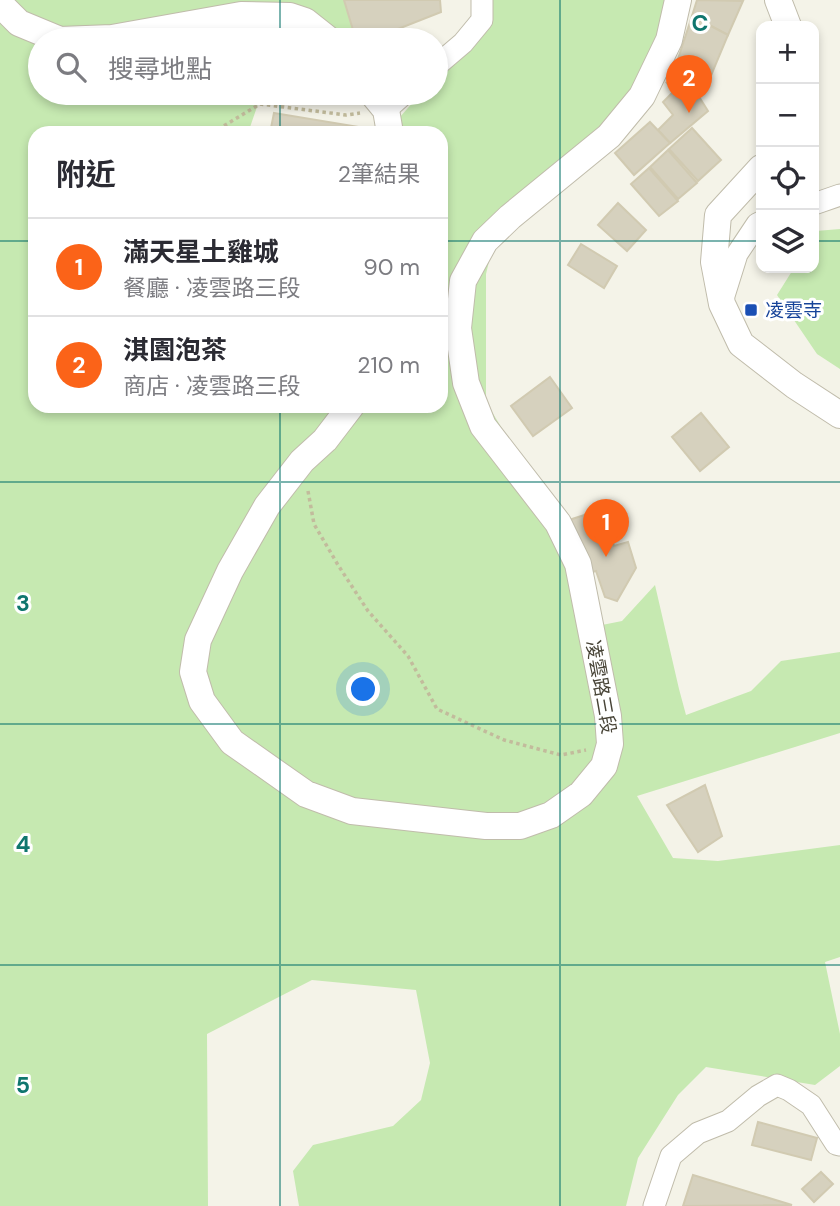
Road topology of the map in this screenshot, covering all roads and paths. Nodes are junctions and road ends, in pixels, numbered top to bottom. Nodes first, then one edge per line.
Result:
1 (482, 0) edge
2 (678, 0) edge
3 (778, 0) edge
4 (0, 4) edge
5 (786, 21) edge
6 (31, 28) edge
7 (168, 28) edge
8 (314, 28) edge
9 (448, 56) edge
10 (258, 105) edge
11 (268, 105) edge
12 (388, 107) edge
13 (224, 126) edge
14 (756, 173) edge
15 (840, 195) edge
16 (819, 202) edge
17 (756, 226) edge
18 (722, 304) junction
19 (346, 413) edge
20 (840, 415) edge
21 (302, 461) junction
22 (610, 744) junction
23 (840, 1145) edge
24 (654, 1206) edge

1 - 9 street
2 - 22 street, 凌雲路三段
3 - 5 street
4 - 6 street
7 - 8 street
10 - 13 path
11 - 12 path
14 - 18 street
15 - 16 street
17 - 18 street
18 - 20 street
19 - 21 street, 凌雲路三段
21 - 22 path
21 - 22 street, 凌雲路三段
23 - 24 street

